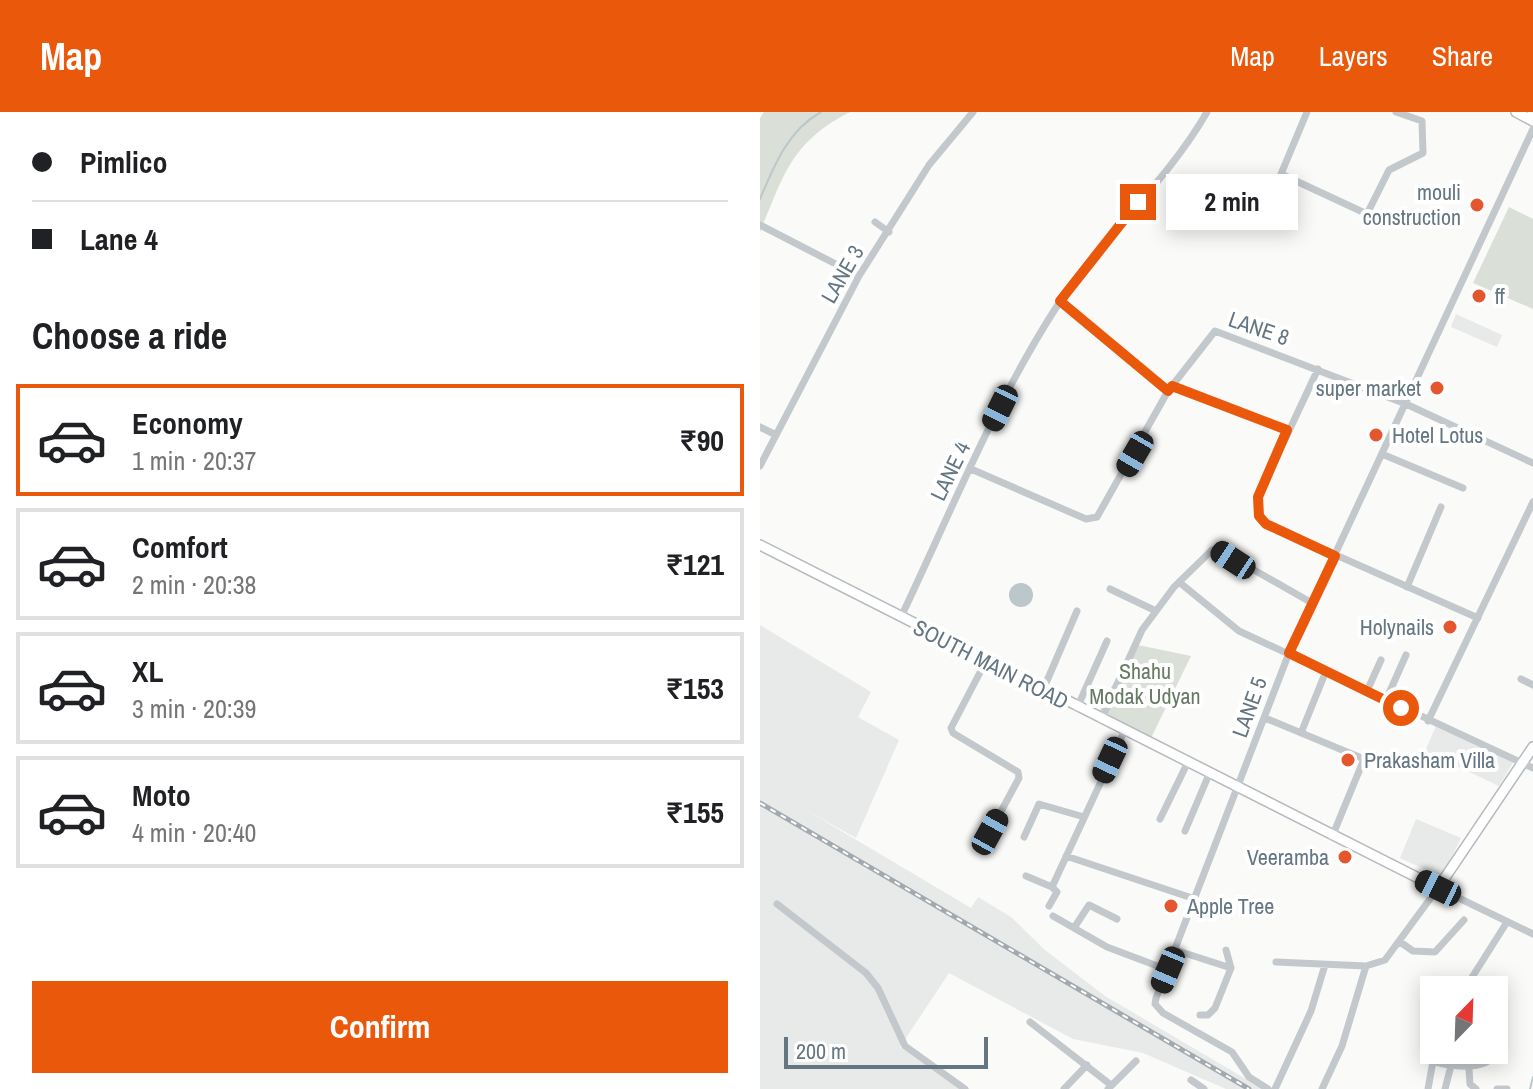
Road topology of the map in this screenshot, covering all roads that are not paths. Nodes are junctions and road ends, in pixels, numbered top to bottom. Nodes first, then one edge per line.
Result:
1 (973, 112) edge
2 (1207, 112) edge
3 (1307, 112) edge
4 (1396, 112) edge
5 (1516, 112) edge
6 (1533, 121) edge
7 (1533, 129) edge
8 (875, 222) dead end
9 (760, 225) edge
10 (889, 232) junction
11 (859, 276) junction
12 (1060, 301) junction
13 (1318, 369) junction
14 (1170, 389) junction
15 (1406, 404) junction
16 (760, 427) edge
17 (1287, 430) junction
18 (776, 435) junction
19 (1382, 454) junction
20 (1533, 463) edge
21 (760, 466) edge
22 (971, 469) junction
23 (1463, 488) dead end
24 (1533, 502) edge
25 (1441, 507) dead end
26 (1530, 518) edge
27 (760, 545) edge
28 (1335, 556) junction
29 (1179, 582) junction
30 (1407, 587) junction
31 (1110, 589) dead end
32 (1312, 603) junction
33 (1077, 611) dead end
34 (1156, 611) junction
35 (901, 617) junction
36 (1478, 618) junction
37 (1107, 641) dead end
38 (1289, 653) junction
39 (1406, 655) dead end
40 (1381, 660) dead end
41 (986, 661) junction
42 (1326, 671) junction
43 (1521, 679) dead end
44 (1533, 685) edge
45 (1043, 690) junction
46 (1367, 691) junction
47 (1386, 700) junction
48 (1077, 708) junction
49 (1265, 718) junction
50 (1101, 720) junction
51 (1428, 721) junction
52 (1124, 732) junction
53 (1301, 733) junction
54 (1533, 747) edge
55 (1188, 762) junction
56 (1521, 763) junction
57 (1533, 768) edge
58 (1210, 772) junction
59 (1240, 786) junction
60 (1084, 817) junction
61 (1160, 819) dead end
62 (1185, 831) dead end
63 (990, 832) dead end
64 (1024, 837) dead end
65 (1332, 837) junction
66 (1066, 856) junction
67 (1026, 876) dead end
68 (1052, 887) junction
69 (1438, 888) junction
70 (1195, 899) junction
71 (777, 904) dead end
72 (1049, 906) dead end
73 (1053, 916) dead end
74 (1117, 919) dead end
75 (1464, 920) dead end
76 (1507, 922) junction
77 (1074, 928) junction
78 (1533, 934) edge
79 (1400, 942) junction
80 (1175, 950) junction
81 (1226, 950) dead end
82 (1276, 962) dead end
83 (1325, 965) junction
84 (1366, 966) junction
85 (1231, 968) junction
86 (1168, 970) junction
87 (1473, 976) edge
88 (1200, 1015) dead end
89 (1030, 1022) dead end
90 (1136, 1061) dead end
91 (1434, 1064) edge
92 (1445, 1064) edge
93 (1483, 1064) edge
94 (1087, 1065) junction
95 (1450, 1065) junction
96 (1469, 1069) junction
97 (1191, 1080) dead end
98 (1110, 1087) edge
99 (1200, 1088) edge
100 (965, 1089) edge
101 (1064, 1089) edge
102 (1268, 1089) edge
103 (1275, 1089) edge
104 (1322, 1089) edge
105 (1428, 1089) edge
106 (1445, 1089) edge
107 (1476, 1089) edge
108 (1497, 1089) edge
109 (1507, 1089) edge

1 - 10 street, LANE 3
2 - 12 street, LANE 4
3 - 4 street
5 - 6 main road
7 - 15 street, LANE 5
8 - 10 street
9 - 11 street
10 - 11 street, LANE 3
11 - 18 street, LANE 3
12 - 14 street
12 - 22 street, LANE 4
13 - 14 street, LANE 8
13 - 15 street, LANE 8
13 - 17 street
14 - 17 street
14 - 22 street, LANE 8
15 - 19 street, LANE 5
15 - 20 street, LANE 8
16 - 18 street
17 - 28 street
18 - 21 street, LANE 3
19 - 23 street
19 - 28 street, LANE 5
22 - 35 street, LANE 4
24 - 26 street
25 - 30 street
26 - 36 street
27 - 35 main road, SOUTH MAIN ROAD
28 - 30 street
28 - 32 street, LANE 5
29 - 32 street
29 - 34 street
29 - 38 street
30 - 36 street
31 - 34 street
32 - 38 street, LANE 5
33 - 45 street
34 - 50 street
35 - 41 main road, SOUTH MAIN ROAD
36 - 51 street
37 - 48 street
38 - 42 street
38 - 49 street, LANE 5
39 - 47 street
40 - 46 street
41 - 45 main road, SOUTH MAIN ROAD
41 - 63 street
42 - 46 street
42 - 53 street
43 - 44 street
45 - 48 main road, SOUTH MAIN ROAD
46 - 47 street
47 - 51 street
48 - 50 main road, SOUTH MAIN ROAD
49 - 53 street
49 - 59 street, LANE 5
50 - 52 main road, SOUTH MAIN ROAD
51 - 56 street
52 - 55 main road, SOUTH MAIN ROAD
52 - 60 street
53 - 65 street
54 - 56 main road
55 - 58 main road, SOUTH MAIN ROAD
55 - 61 street
56 - 57 street
56 - 69 main road
58 - 59 main road, SOUTH MAIN ROAD
58 - 62 street
59 - 65 main road, SOUTH MAIN ROAD
59 - 70 street, LANE 5
60 - 64 street
60 - 66 street
65 - 69 main road, SOUTH MAIN ROAD
66 - 68 street
66 - 70 street
67 - 68 street
68 - 72 street
69 - 76 street
69 - 79 street
70 - 80 street, LANE 5
71 - 100 street
73 - 77 street
74 - 77 street
75 - 79 street
76 - 78 street
76 - 87 street
77 - 86 street
79 - 84 street
80 - 85 street
80 - 86 street, LANE 5
81 - 85 street
82 - 83 street
83 - 84 street
83 - 103 street
84 - 104 street
85 - 88 street
86 - 102 street, LANE 5
89 - 94 street
90 - 98 street
91 - 105 street
92 - 95 street
93 - 96 street
94 - 98 street
94 - 101 street
95 - 96 street
95 - 106 street
96 - 107 street
97 - 99 street
108 - 109 street

